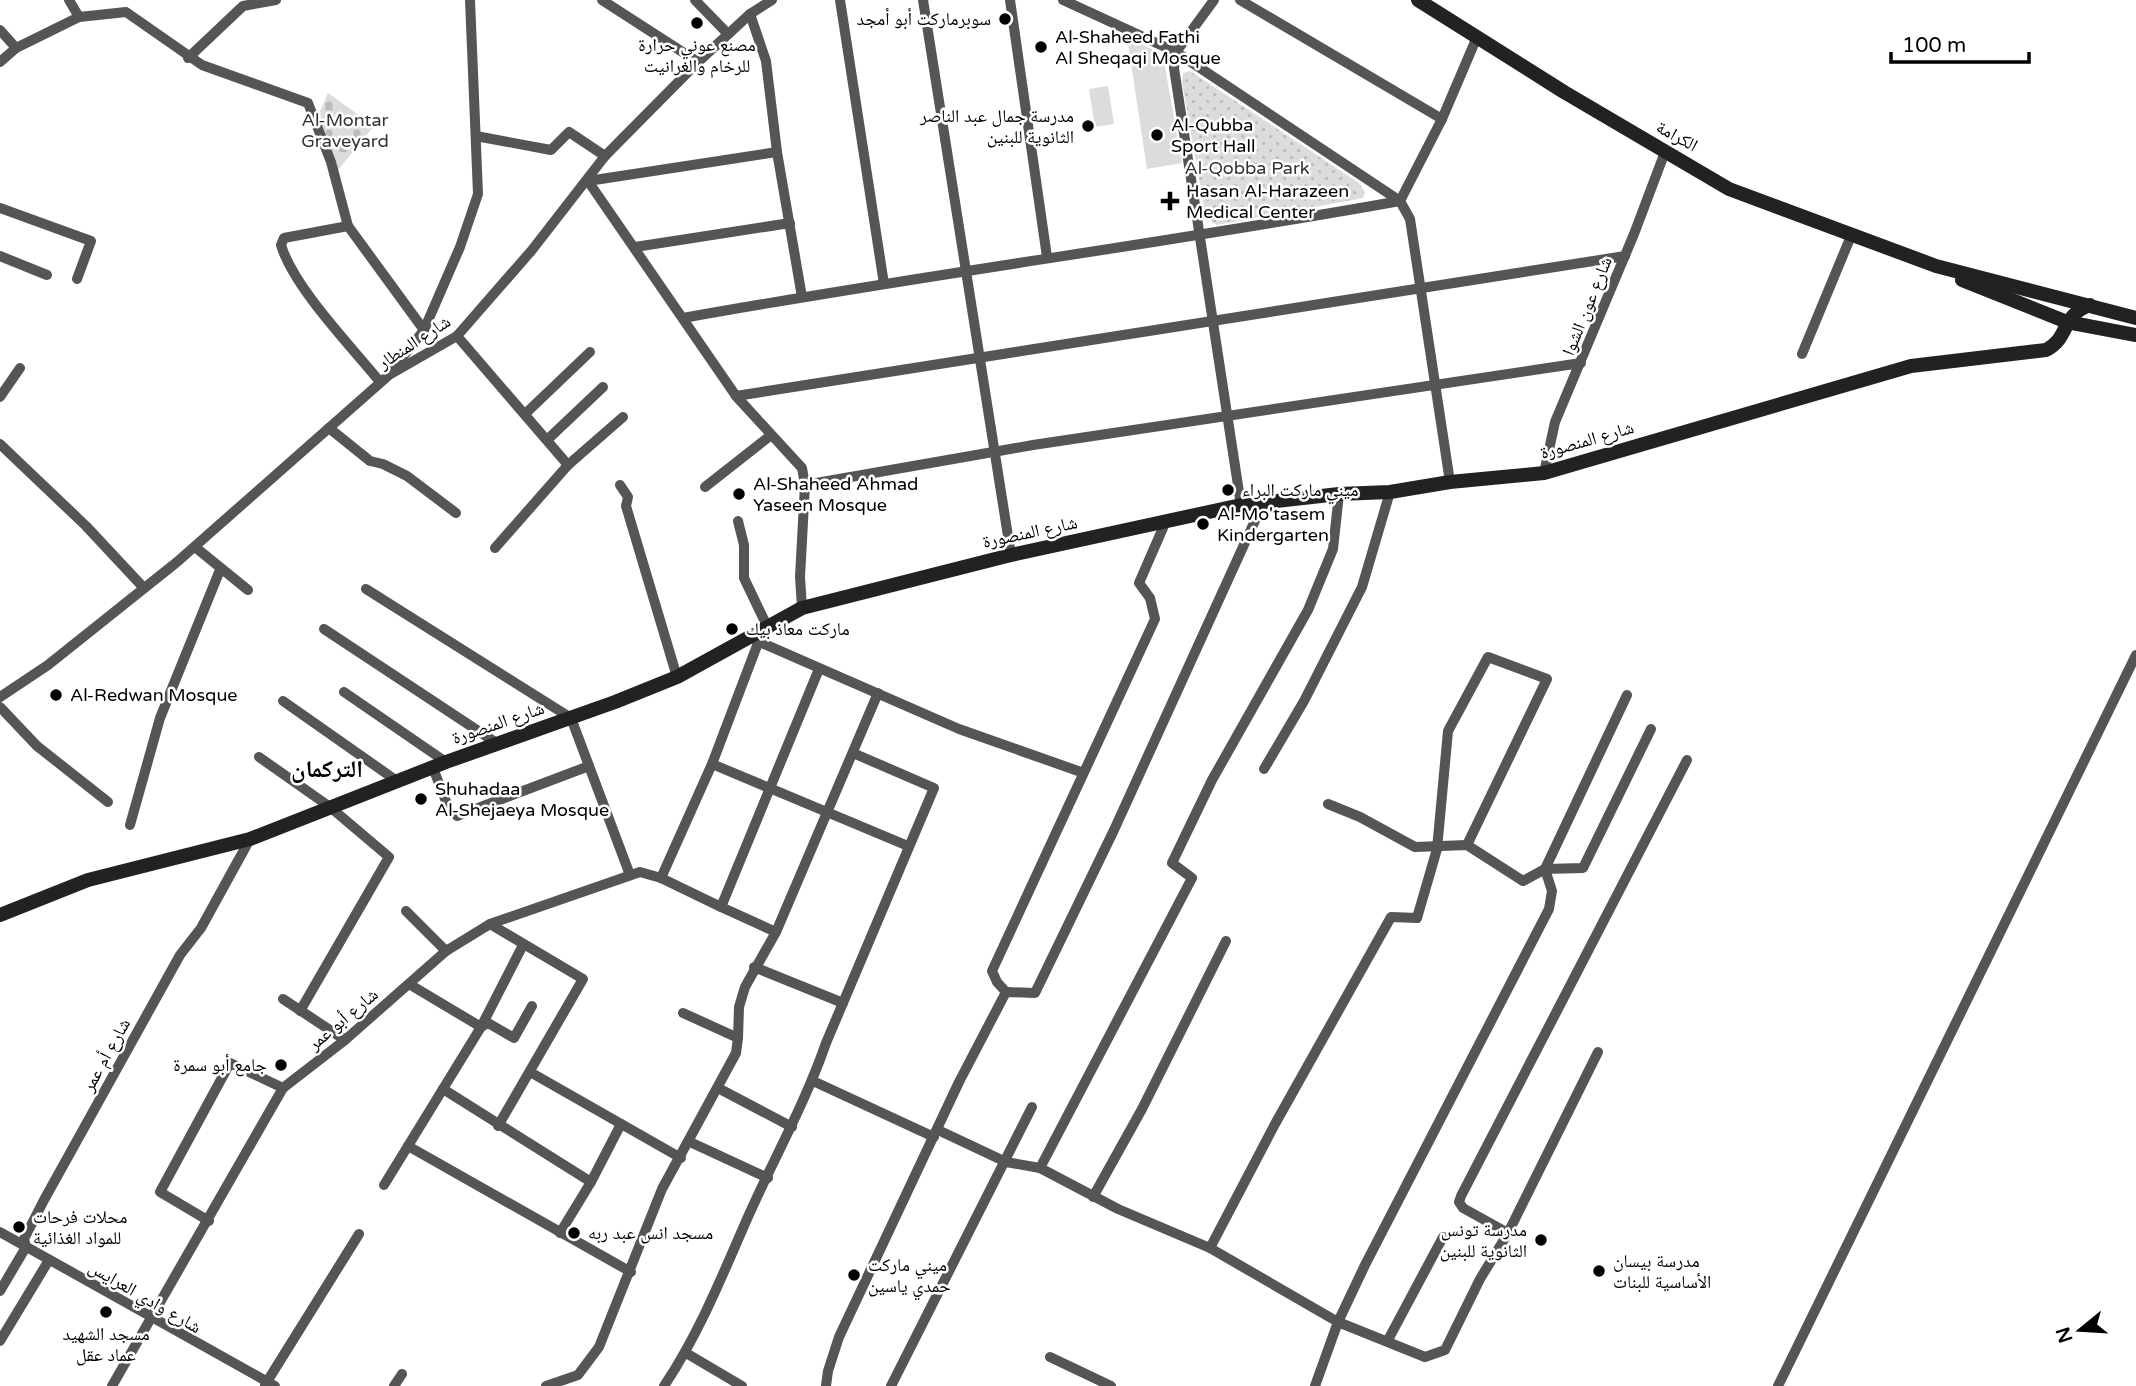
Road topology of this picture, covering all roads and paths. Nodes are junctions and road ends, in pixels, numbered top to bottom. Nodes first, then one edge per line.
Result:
1 (69, 0) edge
2 (276, 0) edge
3 (470, 0) edge
4 (602, 0) edge
5 (695, 0) edge
6 (772, 0) edge
7 (840, 0) edge
8 (923, 0) edge
9 (1010, 0) edge
10 (1063, 0) edge
11 (1214, 0) edge
12 (1240, 0) edge
13 (1418, 0) edge
14 (750, 14) junction
15 (79, 17) junction
16 (0, 30) edge
17 (728, 34) junction
18 (1477, 37) junction
19 (16, 48) junction
20 (1176, 52) junction
21 (188, 58) junction
22 (0, 62) edge
23 (698, 62) junction
24 (1441, 119) junction
25 (477, 136) junction
26 (777, 152) junction
27 (1665, 152) junction
28 (605, 156) junction
29 (587, 181) junction
30 (1400, 201) junction
31 (0, 208) edge
32 (790, 223) junction
33 (348, 226) junction
34 (1200, 236) junction
35 (1851, 236) junction
36 (635, 247) junction
37 (0, 256) edge
38 (1625, 256) junction
39 (1047, 257) junction
40 (1936, 266) junction
41 (967, 271) junction
42 (47, 275) dead end
43 (77, 279) dead end
44 (884, 284) junction
45 (1419, 287) junction
46 (802, 297) junction
47 (2090, 305) junction
48 (683, 318) junction
49 (2136, 318) edge
50 (1213, 319) junction
51 (2067, 323) junction
52 (424, 330) junction
53 (2136, 334) edge
54 (457, 337) junction
55 (590, 352) dead end
56 (1802, 354) dead end
57 (978, 355) junction
58 (1581, 363) junction
59 (20, 368) dead end
60 (389, 375) junction
61 (380, 382) junction
62 (1434, 386) junction
63 (603, 387) dead end
64 (736, 396) junction
65 (0, 397) edge
66 (525, 414) junction
67 (623, 417) dead end
68 (1226, 418) junction
69 (329, 428) junction
70 (771, 435) junction
71 (547, 440) junction
72 (0, 444) edge
73 (994, 453) junction
74 (568, 465) junction
75 (1544, 473) junction
76 (1450, 482) junction
77 (620, 485) dead end
78 (805, 485) junction
79 (705, 487) dead end
80 (1390, 492) junction
81 (1339, 494) junction
82 (1263, 503) junction
83 (1241, 505) junction
84 (456, 513) dead end
85 (1166, 521) junction
86 (738, 522) dead end
87 (195, 547) junction
88 (495, 548) dead end
89 (1011, 555) junction
90 (220, 570) junction
91 (143, 587) junction
92 (366, 589) dead end
93 (248, 590) dead end
94 (802, 608) junction
95 (767, 626) junction
96 (324, 629) dead end
97 (754, 640) junction
98 (2136, 655) edge
99 (819, 669) junction
100 (677, 677) junction
101 (344, 692) dead end
102 (878, 693) junction
103 (1627, 695) dead end
104 (0, 697) edge
105 (283, 701) dead end
106 (0, 707) edge
107 (571, 718) junction
108 (1651, 729) dead end
109 (498, 744) junction
110 (853, 753) junction
111 (259, 757) dead end
112 (1687, 760) dead end
113 (712, 764) junction
114 (439, 765) junction
115 (589, 765) junction
116 (1264, 769) dead end
117 (1081, 772) junction
118 (397, 781) junction
119 (770, 788) junction
120 (108, 802) dead end
121 (447, 804) dead end
122 (1328, 804) dead end
123 (330, 807) junction
124 (826, 812) junction
125 (457, 816) dead end
126 (130, 825) dead end
127 (250, 839) junction
128 (1467, 845) junction
129 (908, 846) junction
130 (1437, 849) junction
131 (1545, 869) junction
132 (630, 875) junction
133 (661, 878) junction
134 (721, 907) junction
135 (406, 911) dead end
136 (0, 915) edge
137 (490, 924) junction
138 (776, 932) junction
139 (1226, 942) dead end
140 (523, 945) junction
141 (446, 951) junction
142 (754, 967) junction
143 (409, 984) junction
144 (1006, 992) junction
145 (283, 999) dead end
146 (843, 1003) junction
147 (533, 1006) dead end
148 (300, 1011) junction
149 (684, 1013) dead end
150 (481, 1027) junction
151 (738, 1038) junction
152 (345, 1040) junction
153 (1598, 1052) dead end
154 (530, 1072) junction
155 (813, 1081) junction
156 (283, 1088) junction
157 (443, 1088) junction
158 (718, 1088) junction
159 (1032, 1107) dead end
160 (621, 1124) junction
161 (498, 1126) junction
162 (792, 1126) junction
163 (936, 1133) junction
164 (690, 1142) junction
165 (408, 1146) junction
166 (681, 1158) junction
167 (1006, 1162) junction
168 (1040, 1168) junction
169 (768, 1178) junction
170 (591, 1182) junction
171 (384, 1185) dead end
172 (1093, 1196) junction
173 (209, 1221) junction
174 (0, 1232) edge
175 (560, 1233) junction
176 (1508, 1233) junction
177 (359, 1234) dead end
178 (1443, 1237) dead end
179 (26, 1247) junction
180 (1210, 1248) junction
181 (49, 1260) junction
182 (631, 1272) junction
183 (0, 1291) edge
184 (151, 1318) junction
185 (1338, 1322) junction
186 (1388, 1340) junction
187 (0, 1341) edge
188 (686, 1353) junction
189 (1050, 1357) dead end
190 (402, 1374) dead end
191 (269, 1384) edge
192 (112, 1386) edge
193 (394, 1386) edge
194 (546, 1386) edge
195 (664, 1386) edge
196 (743, 1386) edge
197 (827, 1386) edge
198 (891, 1386) edge
199 (1111, 1386) edge
200 (1315, 1386) edge
201 (1778, 1386) edge

1 - 15 street
2 - 21 street
3 - 25 street
4 - 23 street
5 - 17 street
6 - 14 street, شارع المنطار
7 - 44 street
8 - 41 street
9 - 39 street
10 - 20 street
11 - 20 street
12 - 24 street
13 - 18 main road, الكرامة
14 - 17 street, شارع المنطار
14 - 26 street
15 - 19 street
15 - 21 street
16 - 19 street
17 - 23 street, شارع المنطار
18 - 24 street
18 - 27 main road, الكرامة
19 - 22 street
20 - 30 street
20 - 34 street
21 - 33 street
23 - 28 street, شارع المنطار
24 - 30 street
25 - 28 street
25 - 52 street
26 - 29 street
26 - 32 street
27 - 35 main road, الكرامة
27 - 38 street, شارع عون الشوا
28 - 29 street, شارع المنطار
29 - 36 street
29 - 54 street, شارع المنطار
30 - 34 street
30 - 45 street
31 - 43 street
32 - 36 street
32 - 46 street
33 - 52 street
33 - 61 street
34 - 39 street
34 - 50 street
35 - 40 main road, الكرامة
35 - 56 street
36 - 48 street
37 - 42 street
38 - 45 street
38 - 58 street, شارع عون الشوا
39 - 41 street
40 - 47 main road, الكرامة
40 - 51 main road, الكرامة
41 - 44 street
41 - 57 street
44 - 46 street
45 - 50 street
45 - 62 street
46 - 48 street
47 - 49 main road, الكرامة
47 - 51 main road, شارع المنصورة
48 - 64 street
50 - 57 street
50 - 68 street
51 - 53 main road, الكرامة
51 - 75 main road, شارع المنصورة
52 - 60 street
54 - 60 street, شارع المنطار
54 - 66 street
55 - 66 street
57 - 64 street
57 - 73 street
58 - 62 street
58 - 75 street, شارع عون الشوا
59 - 65 street
60 - 61 street, شارع المنطار
61 - 69 street, شارع المنطار
62 - 68 street
62 - 76 street
63 - 71 street
64 - 70 street
66 - 71 street
67 - 74 street
68 - 73 street
68 - 83 street
69 - 84 street
69 - 87 street, شارع المنطار
70 - 78 street
70 - 79 street
71 - 74 street
72 - 91 street
73 - 78 street
73 - 89 street
74 - 88 street
75 - 76 main road, شارع المنصورة
76 - 80 main road, شارع المنصورة
77 - 100 street
78 - 94 street
80 - 81 main road, شارع المنصورة
80 - 116 street
81 - 82 main road, شارع المنصورة
81 - 168 street
82 - 83 main road, شارع المنصورة
82 - 144 street
83 - 85 main road, شارع المنصورة
85 - 89 main road, شارع المنصورة
85 - 117 street
86 - 95 street
87 - 90 street
87 - 91 street, شارع المنطار
89 - 94 main road, شارع المنصورة
90 - 93 street
90 - 126 street
91 - 104 street, شارع المنطار
92 - 107 street
94 - 95 main road, شارع المنصورة
95 - 97 main road, شارع المنصورة
96 - 109 street
97 - 99 street
97 - 100 main road, شارع المنصورة
97 - 113 street
98 - 201 street
99 - 102 street
99 - 119 street
100 - 107 main road, شارع المنصورة
101 - 114 street
102 - 110 street
102 - 117 street
103 - 131 street
105 - 118 street
106 - 120 street
107 - 109 main road, شارع المنصورة
107 - 115 street
108 - 131 street
109 - 114 main road, شارع المنصورة
110 - 124 street
110 - 129 street
111 - 123 street
112 - 176 street
113 - 119 street
113 - 133 street
114 - 118 main road, شارع المنصورة
114 - 121 street
115 - 125 street
115 - 132 street
117 - 144 street
118 - 123 main road, شارع المنصورة
119 - 124 street
119 - 134 street
122 - 130 street
123 - 127 main road, شارع المنصورة
123 - 148 street
124 - 129 street
124 - 138 street
127 - 136 main road, شارع المنصورة
127 - 179 street, شارع أم عمر
128 - 130 street
128 - 130 street
128 - 131 street
129 - 146 street
130 - 180 street
131 - 185 street
132 - 133 street, شارع أبو عمر
132 - 137 street, شارع أبو عمر
133 - 134 street
134 - 138 street
135 - 141 street
137 - 140 street
137 - 141 street, شارع أبو عمر
138 - 142 street
139 - 172 street
140 - 150 street
140 - 154 street
141 - 143 street, شارع أبو عمر
142 - 146 street
142 - 151 street
143 - 150 street
143 - 152 street, شارع أبو عمر
144 - 163 street
145 - 148 street
146 - 155 street
147 - 150 street
148 - 152 street
149 - 151 street
150 - 157 street
151 - 158 street
152 - 156 street, شارع أبو عمر
153 - 176 street
154 - 160 street
154 - 161 street
155 - 162 street
155 - 163 street
156 - 173 street, شارع أبو عمر
156 - 173 street
157 - 161 street
157 - 165 street
158 - 162 street
158 - 164 street
159 - 167 street
160 - 166 street
160 - 170 street
161 - 170 street
162 - 169 street
163 - 167 street
163 - 197 street
164 - 166 street
164 - 169 street
165 - 171 street
165 - 175 street
166 - 182 street
167 - 168 street
167 - 198 street
168 - 172 street
169 - 188 street
170 - 175 street
172 - 180 street
173 - 184 street, شارع أبو عمر
174 - 179 street, شارع وادي العرايس
175 - 182 street
176 - 186 street
177 - 191 street
178 - 186 street
179 - 181 street, شارع وادي العرايس
179 - 183 street, شارع أم عمر
180 - 185 street
181 - 184 street, شارع وادي العرايس
181 - 187 street
182 - 194 street
184 - 191 street, شارع وادي العرايس
184 - 192 street, شارع أبو عمر
185 - 186 street
185 - 200 street
188 - 195 street
188 - 196 street
189 - 199 street
190 - 193 street

